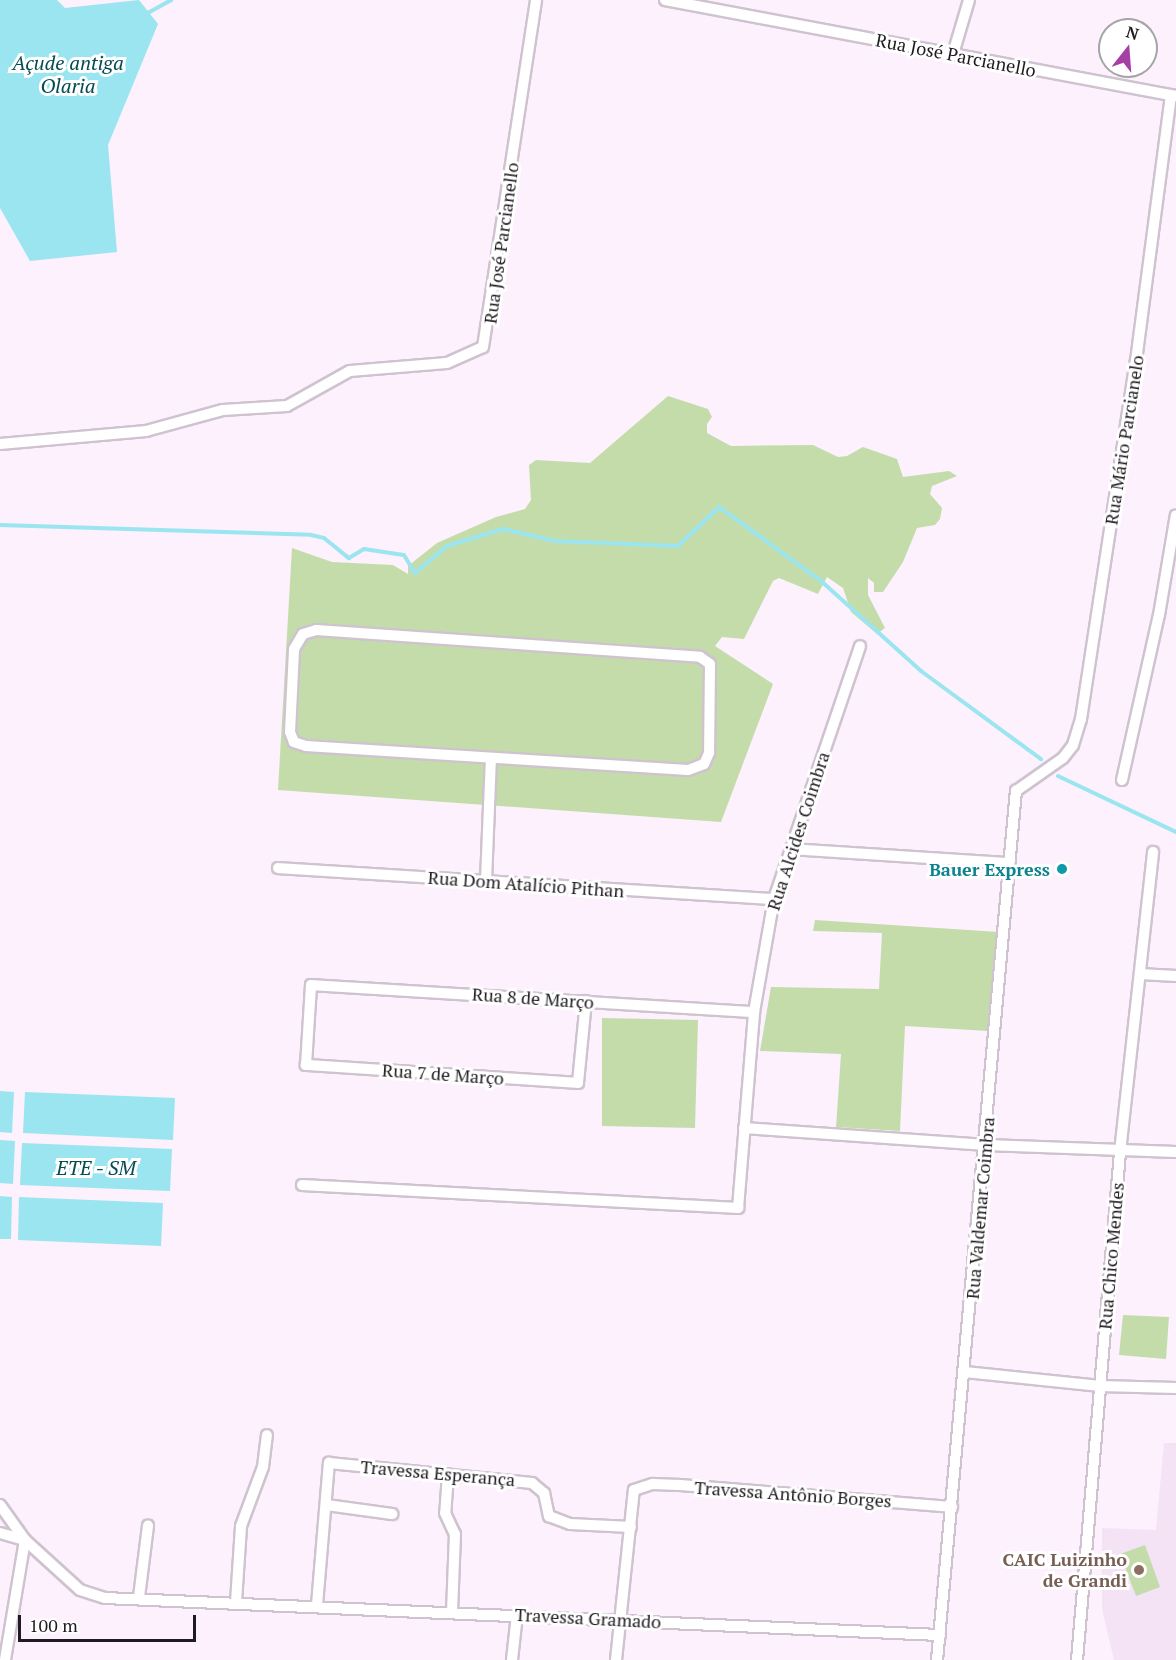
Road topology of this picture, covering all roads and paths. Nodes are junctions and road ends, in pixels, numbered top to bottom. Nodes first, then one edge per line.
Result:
1 (536, 0) edge
2 (665, 0) edge
3 (969, 0) edge
4 (953, 54) junction
5 (1174, 96) edge
6 (0, 444) edge
7 (1176, 515) edge
8 (860, 646) dead end
9 (491, 759) junction
10 (1044, 771) joint
11 (1122, 780) dead end
12 (791, 849) junction
13 (1153, 852) dead end
14 (1010, 863) junction
15 (278, 868) dead end
16 (486, 881) junction
17 (774, 899) junction
18 (1140, 974) junction
19 (1176, 976) edge
20 (311, 985) joint
21 (586, 1001) junction
22 (754, 1012) junction
23 (744, 1128) junction
24 (986, 1145) junction
25 (1120, 1152) junction
26 (1176, 1152) edge
27 (302, 1185) dead end
28 (965, 1372) junction
29 (1100, 1386) junction
30 (1176, 1388) edge
31 (267, 1435) dead end
32 (448, 1474) junction
33 (0, 1505) edge
34 (326, 1505) junction
35 (952, 1506) junction
36 (392, 1514) dead end
37 (148, 1526) dead end
38 (631, 1527) junction
39 (0, 1533) edge
40 (25, 1540) junction
41 (139, 1597) junction
42 (236, 1602) junction
43 (317, 1605) junction
44 (452, 1612) junction
45 (517, 1615) junction
46 (623, 1622) junction
47 (940, 1635) junction
48 (5, 1660) edge
49 (512, 1660) edge
50 (616, 1660) edge
51 (937, 1660) edge
52 (1077, 1660) edge

1 - 6 street, Rua José Parcianello
2 - 4 street, Rua José Parcianello
3 - 4 street
4 - 5 street, Rua José Parcianello
5 - 10 street, Rua Mário Parcianelo
7 - 11 street
8 - 12 street, Rua Alcides Coimbra
9 - 9 street
9 - 16 street
10 - 14 street, Rua Valdemar Coimbra
12 - 14 street
12 - 17 street, Rua Alcides Coimbra
13 - 18 street, Rua Chico Mendes
14 - 24 street, Rua Valdemar Coimbra
15 - 16 street, Rua Dom Atalício Pithan
16 - 17 street, Rua Dom Atalício Pithan
17 - 22 street, Rua Alcides Coimbra
18 - 19 street
18 - 25 street, Rua Chico Mendes
20 - 21 street, Rua 8 de Março
20 - 21 street, Rua 7 de Março
21 - 22 street, Rua 8 de Março
22 - 23 street, Rua Alcides Coimbra
23 - 24 street
23 - 27 street, Rua Alcides Coimbra
24 - 25 street
24 - 28 street, Rua Valdemar Coimbra
25 - 26 street
25 - 29 street, Rua Chico Mendes
28 - 29 street
28 - 35 street, Rua Valdemar Coimbra
29 - 30 street
29 - 52 street, Rua Chico Mendes
31 - 42 street
32 - 34 street, Travessa Esperança
32 - 38 street, Travessa Esperança
32 - 44 street
33 - 40 street
34 - 36 street
34 - 43 street
35 - 38 street, Travessa Antônio Borges
35 - 47 street, Rua Valdemar Coimbra
37 - 41 street
38 - 46 street
39 - 40 street
40 - 41 street, Travessa Gramado
40 - 48 street
41 - 42 street, Travessa Gramado
42 - 43 street, Travessa Gramado
43 - 44 street, Travessa Gramado
44 - 45 street, Travessa Gramado
45 - 46 street, Travessa Gramado
45 - 49 street
46 - 47 street, Travessa Gramado
46 - 50 street
47 - 51 street, Rua Valdemar Coimbra

